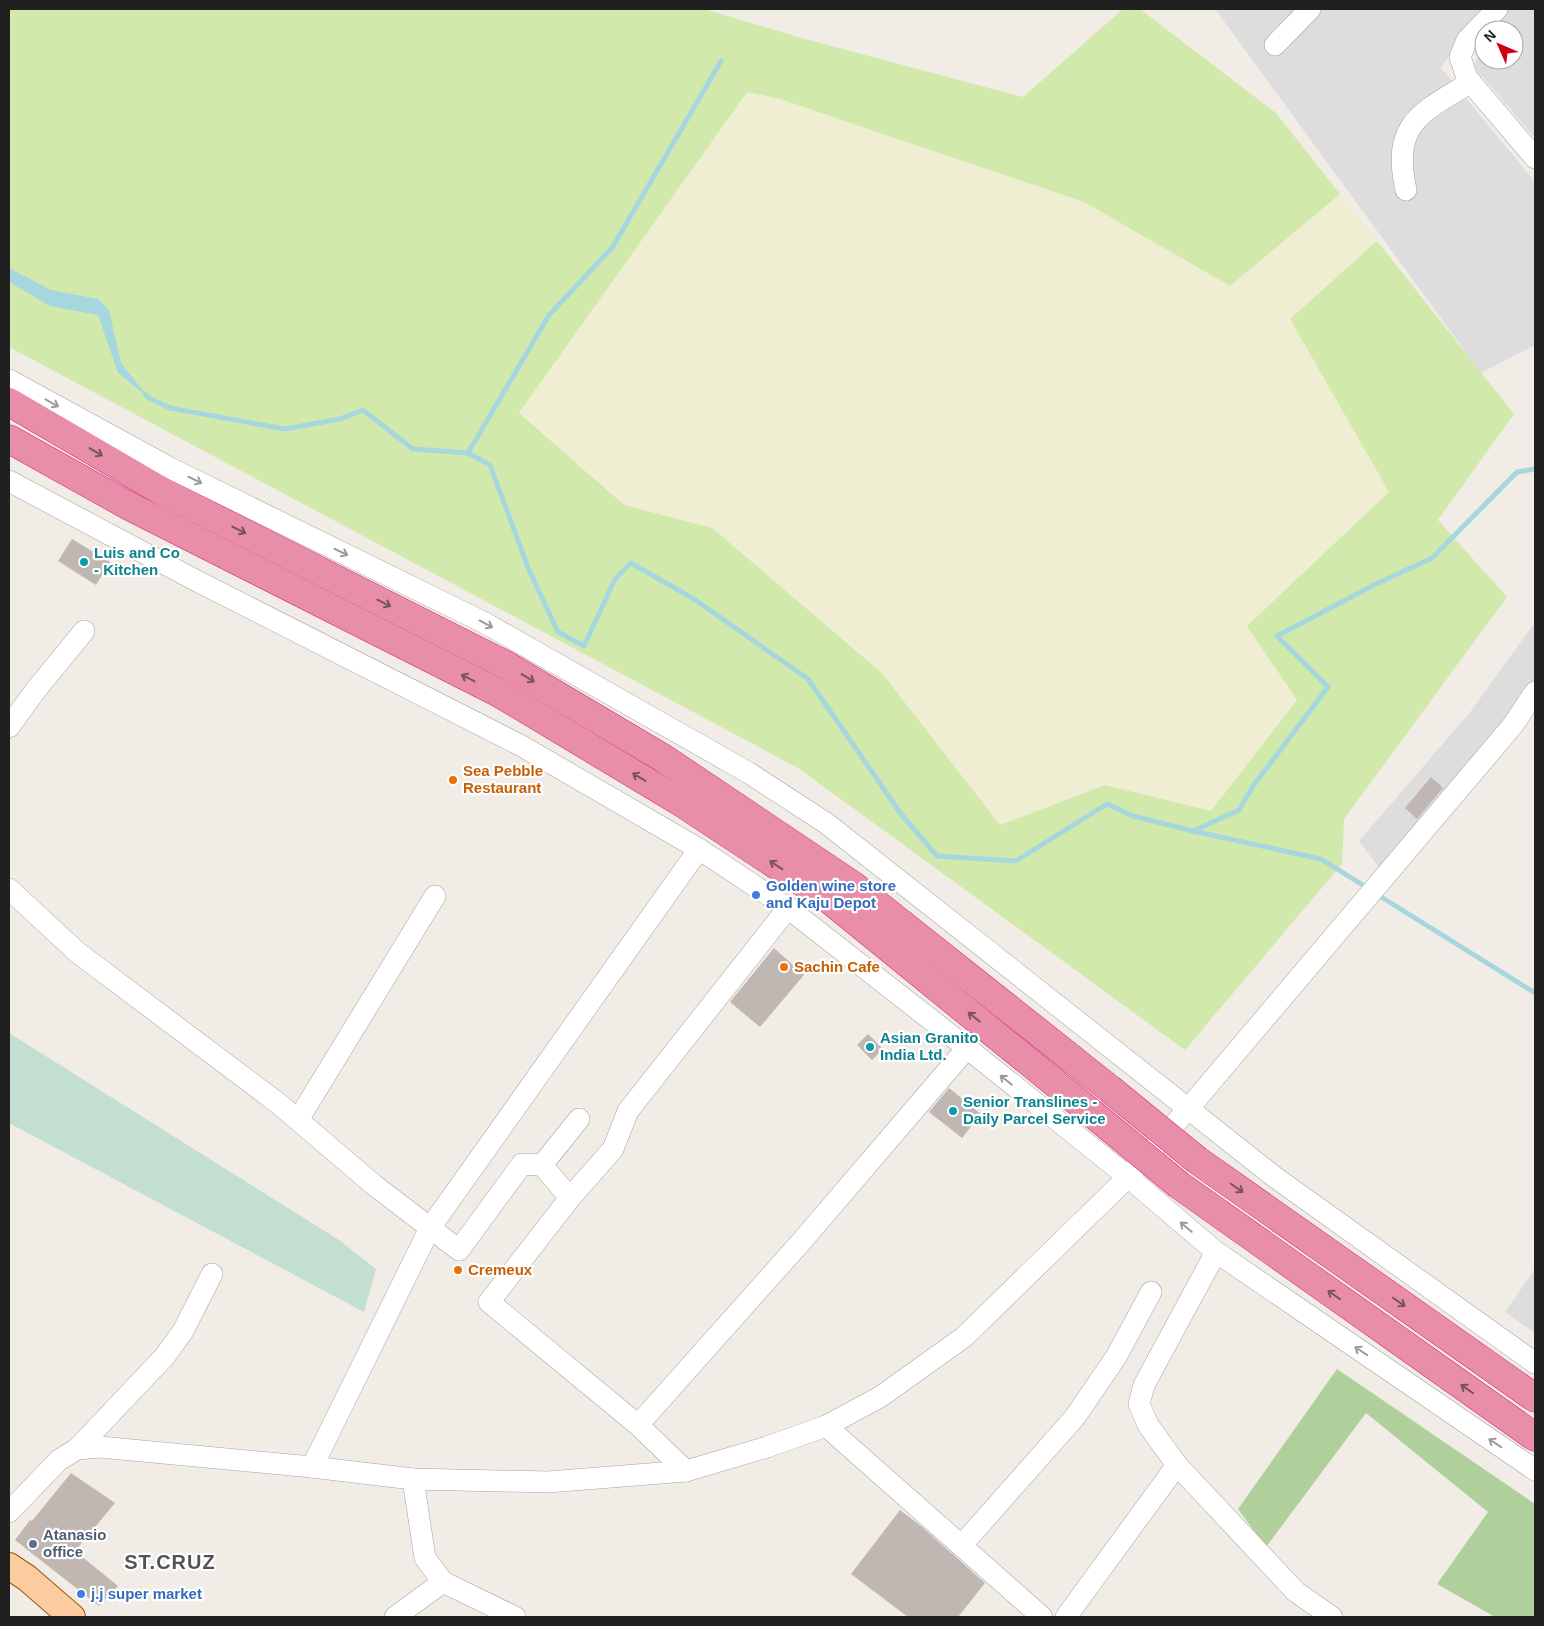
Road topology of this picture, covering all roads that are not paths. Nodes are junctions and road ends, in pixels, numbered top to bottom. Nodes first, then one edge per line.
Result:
1 (1310, 9) edge
2 (1497, 9) edge
3 (1274, 45) dead end
4 (1471, 82) junction
5 (1535, 158) edge
6 (1406, 190) dead end
7 (9, 380) edge
8 (9, 402) edge
9 (9, 439) edge
10 (9, 481) edge
11 (84, 632) dead end
12 (1535, 692) edge
13 (9, 727) edge
14 (698, 849) junction
15 (9, 889) edge
16 (435, 896) dead end
17 (788, 908) junction
18 (967, 1048) junction
19 (1188, 1109) junction
20 (578, 1118) dead end
21 (298, 1120) junction
22 (542, 1165) junction
23 (1128, 1177) junction
24 (570, 1198) junction
25 (430, 1228) junction
26 (1216, 1252) junction
27 (212, 1274) dead end
28 (1151, 1292) dead end
29 (1535, 1363) edge
30 (1535, 1398) edge
31 (638, 1425) junction
32 (826, 1426) junction
33 (1535, 1437) edge
34 (77, 1448) junction
35 (1177, 1465) junction
36 (312, 1467) junction
37 (1535, 1470) edge
38 (686, 1471) junction
39 (413, 1478) junction
40 (9, 1512) edge
41 (961, 1546) junction
42 (9, 1566) edge
43 (442, 1582) junction
44 (72, 1617) edge
45 (395, 1617) edge
46 (515, 1617) edge
47 (1042, 1617) edge
48 (1066, 1617) edge
49 (1332, 1617) edge

1 - 3 street
2 - 4 street
4 - 5 street
4 - 6 street
7 -> 19 street
8 -> 30 highway, bridge
33 -> 9 highway, bridge
10 - 14 street
11 - 13 street
12 - 19 street
14 - 17 street
14 - 25 street
15 - 21 street
16 - 21 street
17 - 18 street
17 - 24 street
23 -> 18 street
18 - 31 street
19 - 23 street
19 - 29 street
20 - 22 street
21 - 25 street
22 - 24 street
22 - 25 street
26 -> 23 street
23 - 32 street
24 - 31 street
25 - 36 street
26 - 35 street
37 -> 26 street
27 - 34 street
28 - 41 street
31 - 38 street
32 - 38 street
32 - 41 street
34 - 36 street
34 - 40 street
35 - 48 street
35 - 49 street
36 - 39 street
38 - 39 street
39 - 43 street
41 - 47 street
42 - 44 main road
43 - 45 street
43 - 46 street

